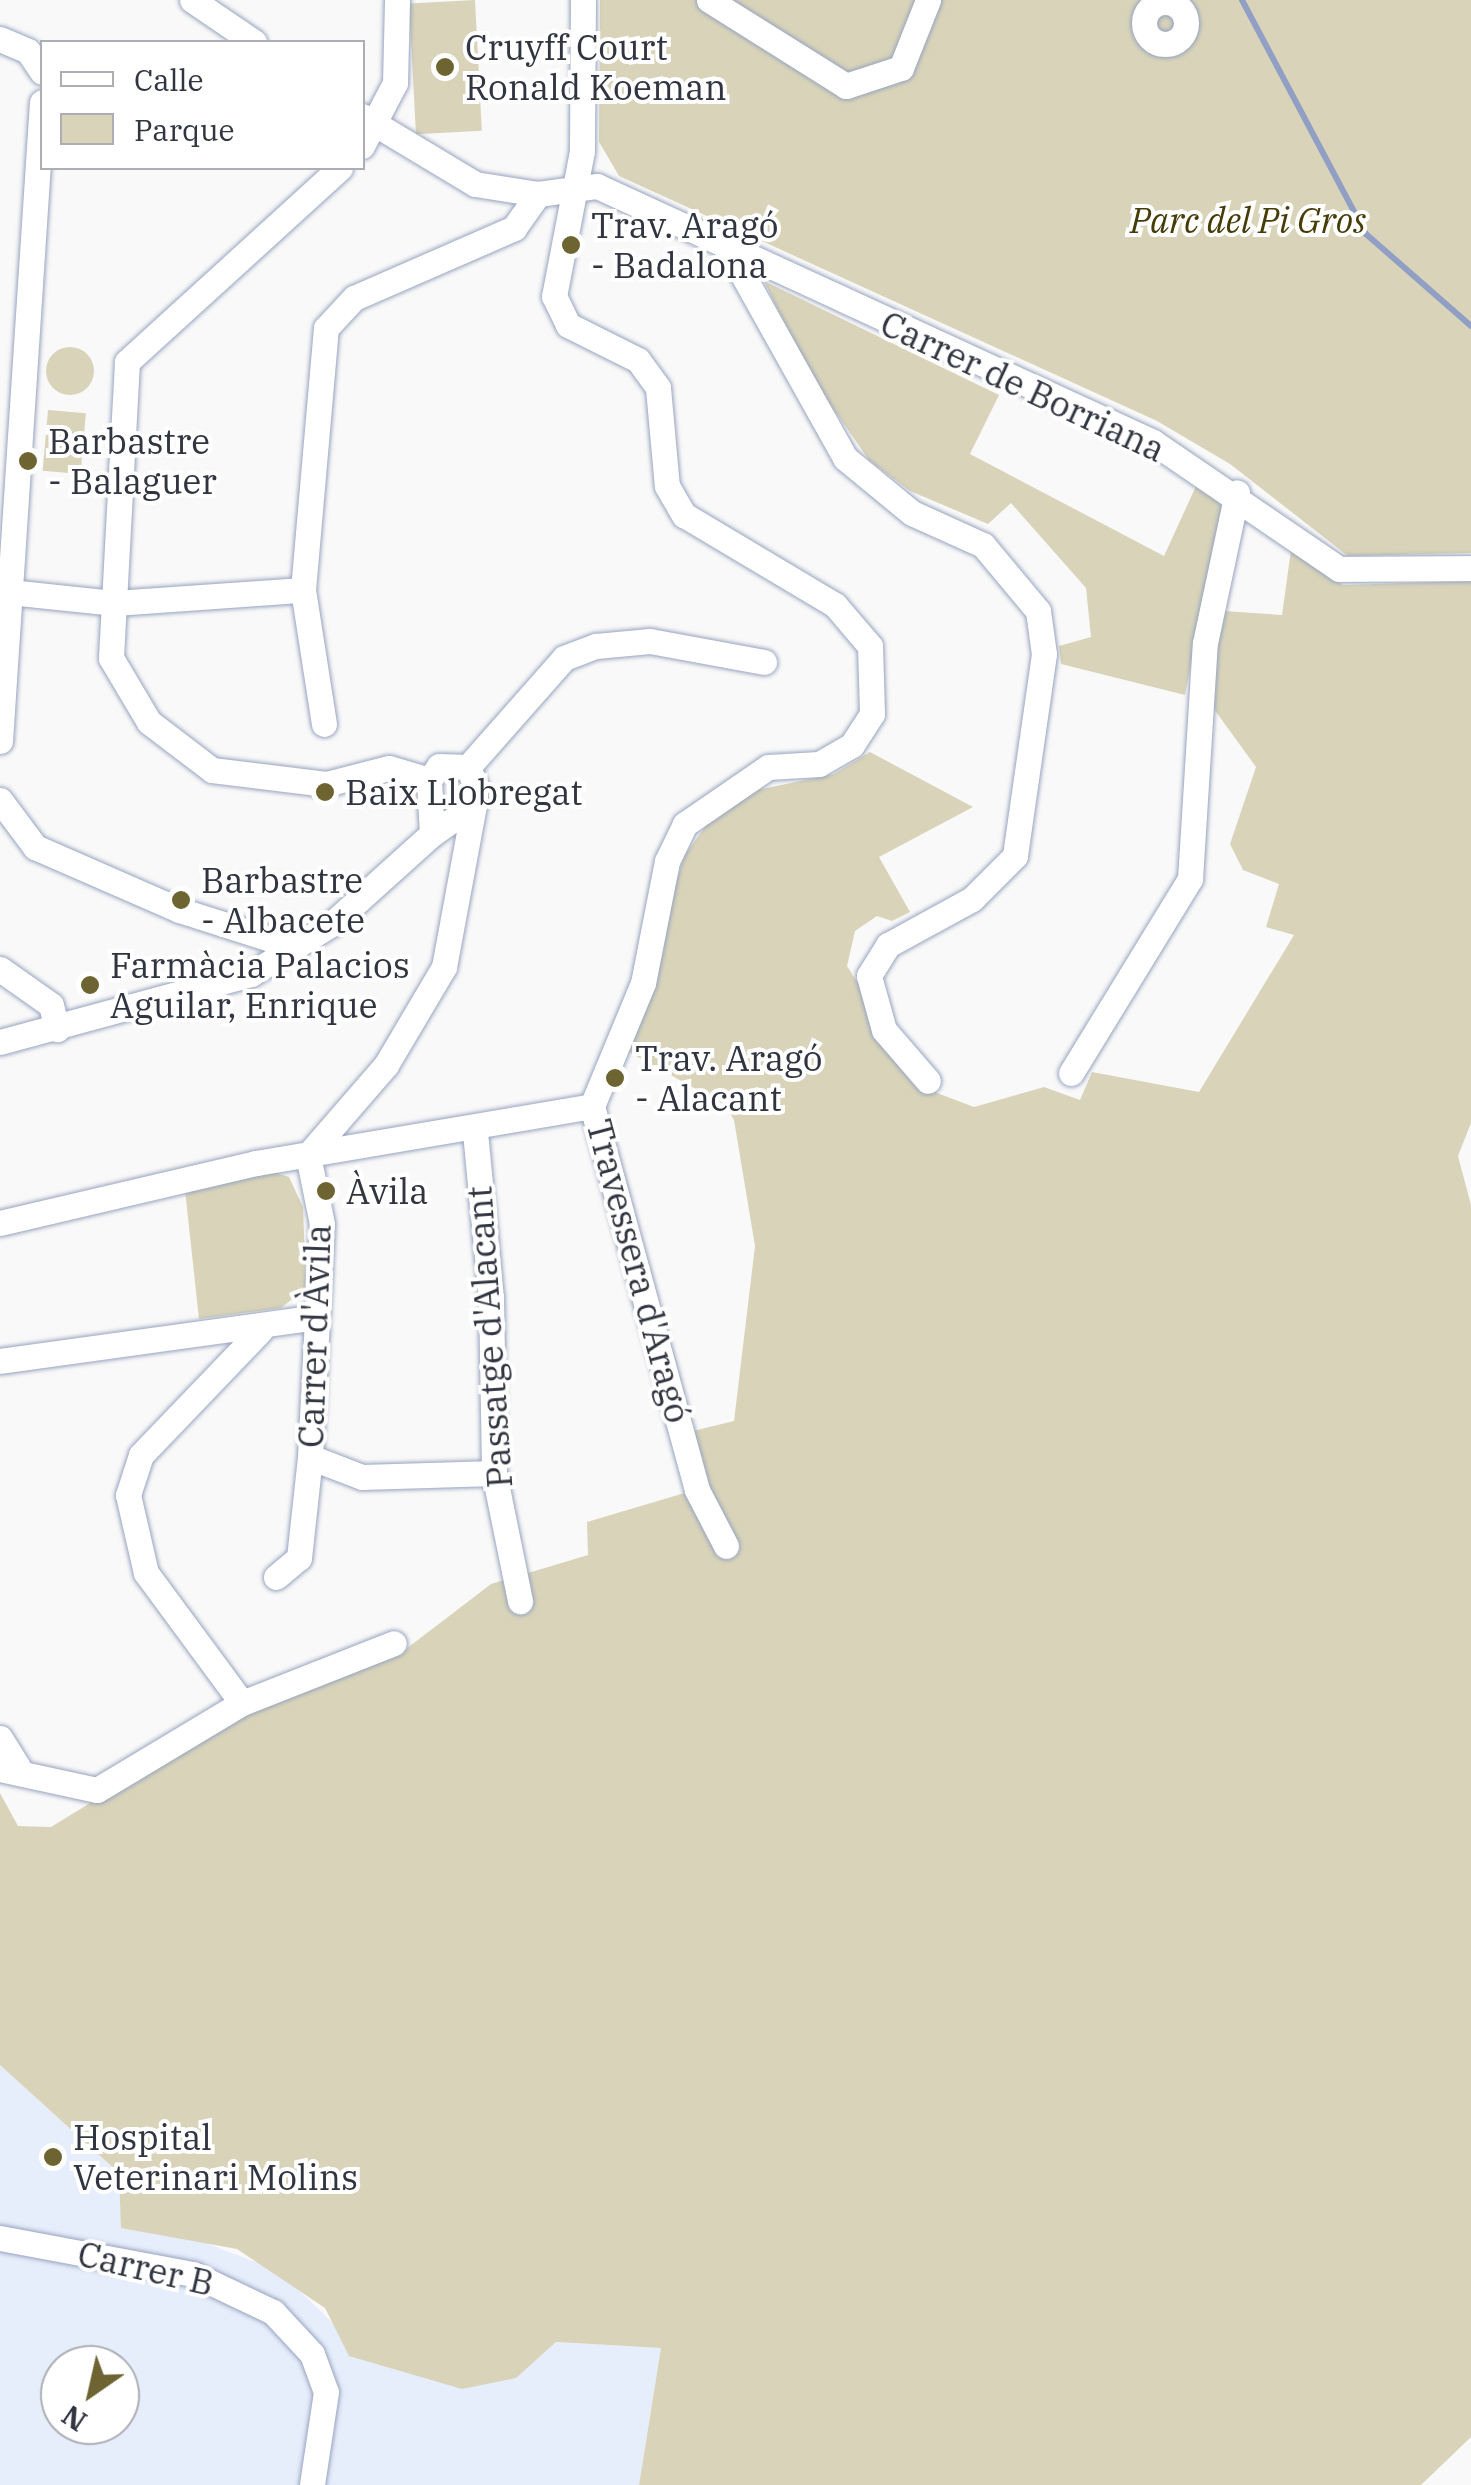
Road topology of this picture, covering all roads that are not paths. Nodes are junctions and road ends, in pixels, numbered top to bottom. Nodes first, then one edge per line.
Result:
1 (192, 0) edge
2 (397, 0) edge
3 (709, 0) edge
4 (928, 0) edge
5 (587, 7) edge
6 (0, 39) edge
7 (251, 40) edge
8 (40, 69) edge
9 (40, 121) edge
10 (368, 130) edge
11 (338, 170) edge
12 (569, 184) junction
13 (538, 194) junction
14 (730, 252) junction
15 (10, 403) edge
16 (1237, 492) junction
17 (1471, 568) edge
18 (303, 590) junction
19 (4, 592) edge
20 (114, 602) junction
21 (764, 662) dead end
22 (324, 724) dead end
23 (0, 740) edge
24 (468, 767) junction
25 (429, 788) junction
26 (0, 800) edge
27 (474, 805) junction
28 (432, 834) junction
29 (402, 864) junction
30 (462, 891) junction
31 (295, 947) junction
32 (0, 968) edge
33 (57, 1029) junction
34 (0, 1042) edge
35 (1071, 1074) dead end
36 (928, 1081) dead end
37 (592, 1106) junction
38 (474, 1132) junction
39 (308, 1155) junction
40 (0, 1223) edge
41 (317, 1317) junction
42 (261, 1330) junction
43 (0, 1361) edge
44 (310, 1457) junction
45 (494, 1473) junction
46 (726, 1546) dead end
47 (276, 1577) dead end
48 (520, 1602) dead end
49 (394, 1643) dead end
50 (242, 1703) junction
51 (0, 1738) edge
52 (9, 1768) edge
53 (0, 2238) edge
54 (312, 2485) edge

1 - 7 street
2 - 10 street
3 - 4 street
5 - 12 street, Travessera d'Aragó
6 - 8 street
9 - 15 street
10 - 13 street
11 - 20 street
12 - 13 street
12 - 14 street, Carrer de Borriana
12 - 37 street, Travessera d'Aragó
13 - 18 street
14 - 16 street, Carrer de Borriana
14 - 36 street
15 - 19 street
16 - 17 street, Carrer de Borriana
16 - 35 street
18 - 20 street
18 - 22 street
19 - 20 street
19 - 23 street
20 - 25 street
21 - 24 street
24 - 25 street
24 - 27 street
25 - 28 street
25 - 29 street
26 - 31 street
27 - 28 street
27 - 30 street
28 - 29 street
29 - 30 street
29 - 31 street
30 - 39 street
31 - 33 street
32 - 33 street
33 - 34 street
37 - 38 street
37 - 46 street, Travessera d'Aragó
38 - 39 street
38 - 45 street, Passatge d'Alacant
39 - 40 street
39 - 41 street, Carrer d'Àvila
41 - 42 street
41 - 44 street, Carrer d'Àvila
42 - 43 street
42 - 50 street
44 - 45 street
44 - 47 street, Carrer d'Àvila
45 - 48 street, Passatge d'Alacant
49 - 50 street
50 - 52 street
51 - 52 street
53 - 54 street, Carrer B

